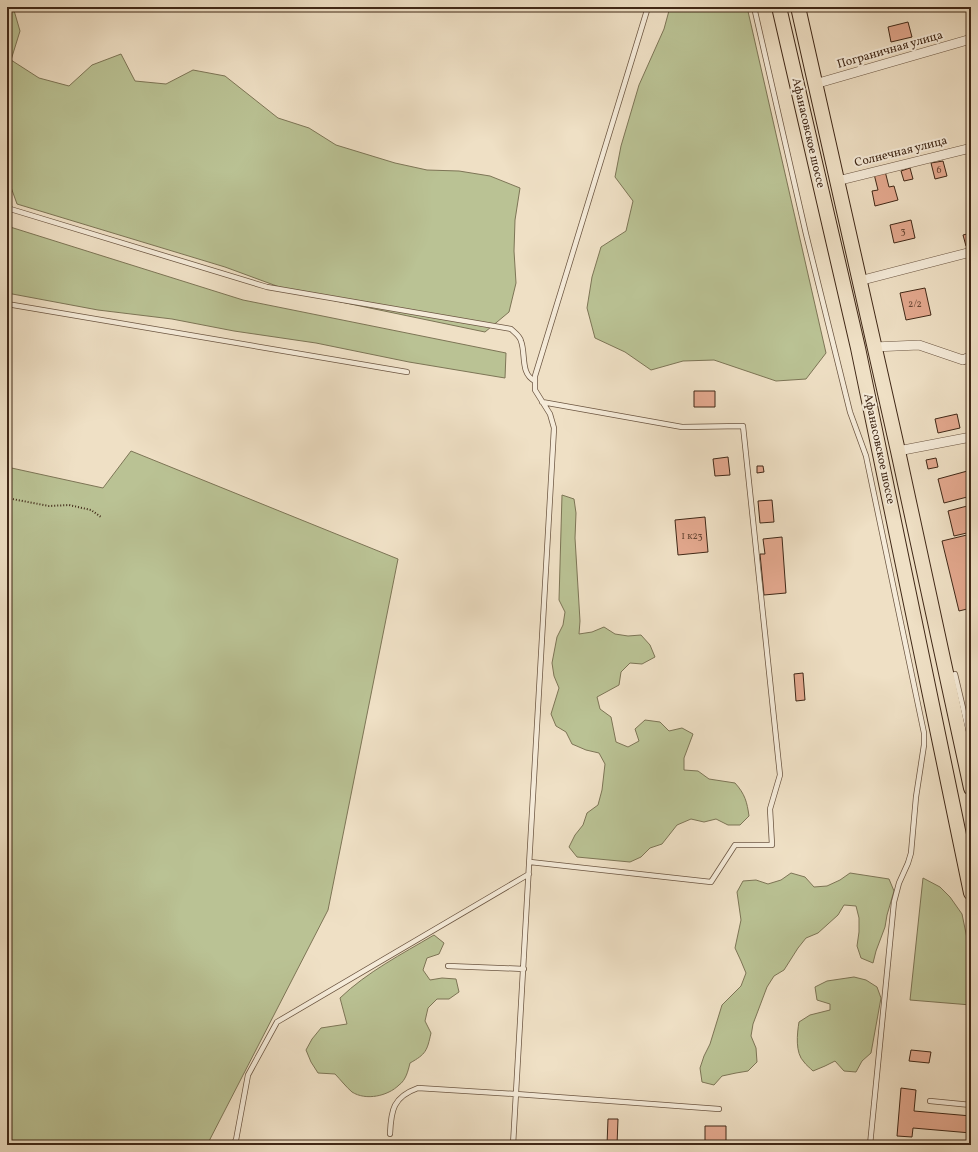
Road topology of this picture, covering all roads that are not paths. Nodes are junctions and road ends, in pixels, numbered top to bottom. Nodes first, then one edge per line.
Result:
1 (648, 7) edge
2 (754, 7) edge
3 (779, 7) edge
4 (798, 7) edge
5 (971, 39) edge
6 (815, 84) junction
7 (971, 148) edge
8 (837, 181) junction
9 (7, 208) edge
10 (971, 252) edge
11 (859, 281) junction
12 (7, 304) edge
13 (874, 347) junction
14 (971, 356) edge
15 (406, 372) dead end
16 (535, 381) junction
17 (542, 402) junction
18 (971, 436) edge
19 (898, 451) junction
20 (954, 674) dead end
21 (971, 742) edge
22 (969, 771) edge
23 (971, 788) edge
24 (530, 862) junction
25 (529, 874) junction
26 (971, 893) edge
27 (448, 966) dead end
28 (524, 969) junction
29 (516, 1094) junction
30 (930, 1101) dead end
31 (971, 1105) edge
32 (719, 1109) dead end
33 (390, 1134) dead end
34 (232, 1145) edge
35 (513, 1145) edge
36 (870, 1145) edge

1 - 16 lane
2 - 36 lane
3 - 26 main road, Афанасовское шоссе
4 - 6 main road, Афанасовское шоссе
5 - 6 street, Пограничная улица
6 - 8 main road, Афанасовское шоссе
7 - 8 street, Солнечная улица
8 - 11 main road, Афанасовское шоссе
9 - 16 lane
10 - 11 street
11 - 13 main road, Афанасовское шоссе
12 - 15 lane
13 - 14 street
13 - 19 main road, Афанасовское шоссе
16 - 17 lane
17 - 24 lane
17 - 24 lane
18 - 19 street
19 - 22 main road, Афанасовское шоссе
20 - 21 lane
22 - 23 main road, Афанасовское шоссе
24 - 25 lane
25 - 28 lane
25 - 34 lane
27 - 28 lane
28 - 29 lane
29 - 32 lane
29 - 33 lane
29 - 35 lane
30 - 31 lane

